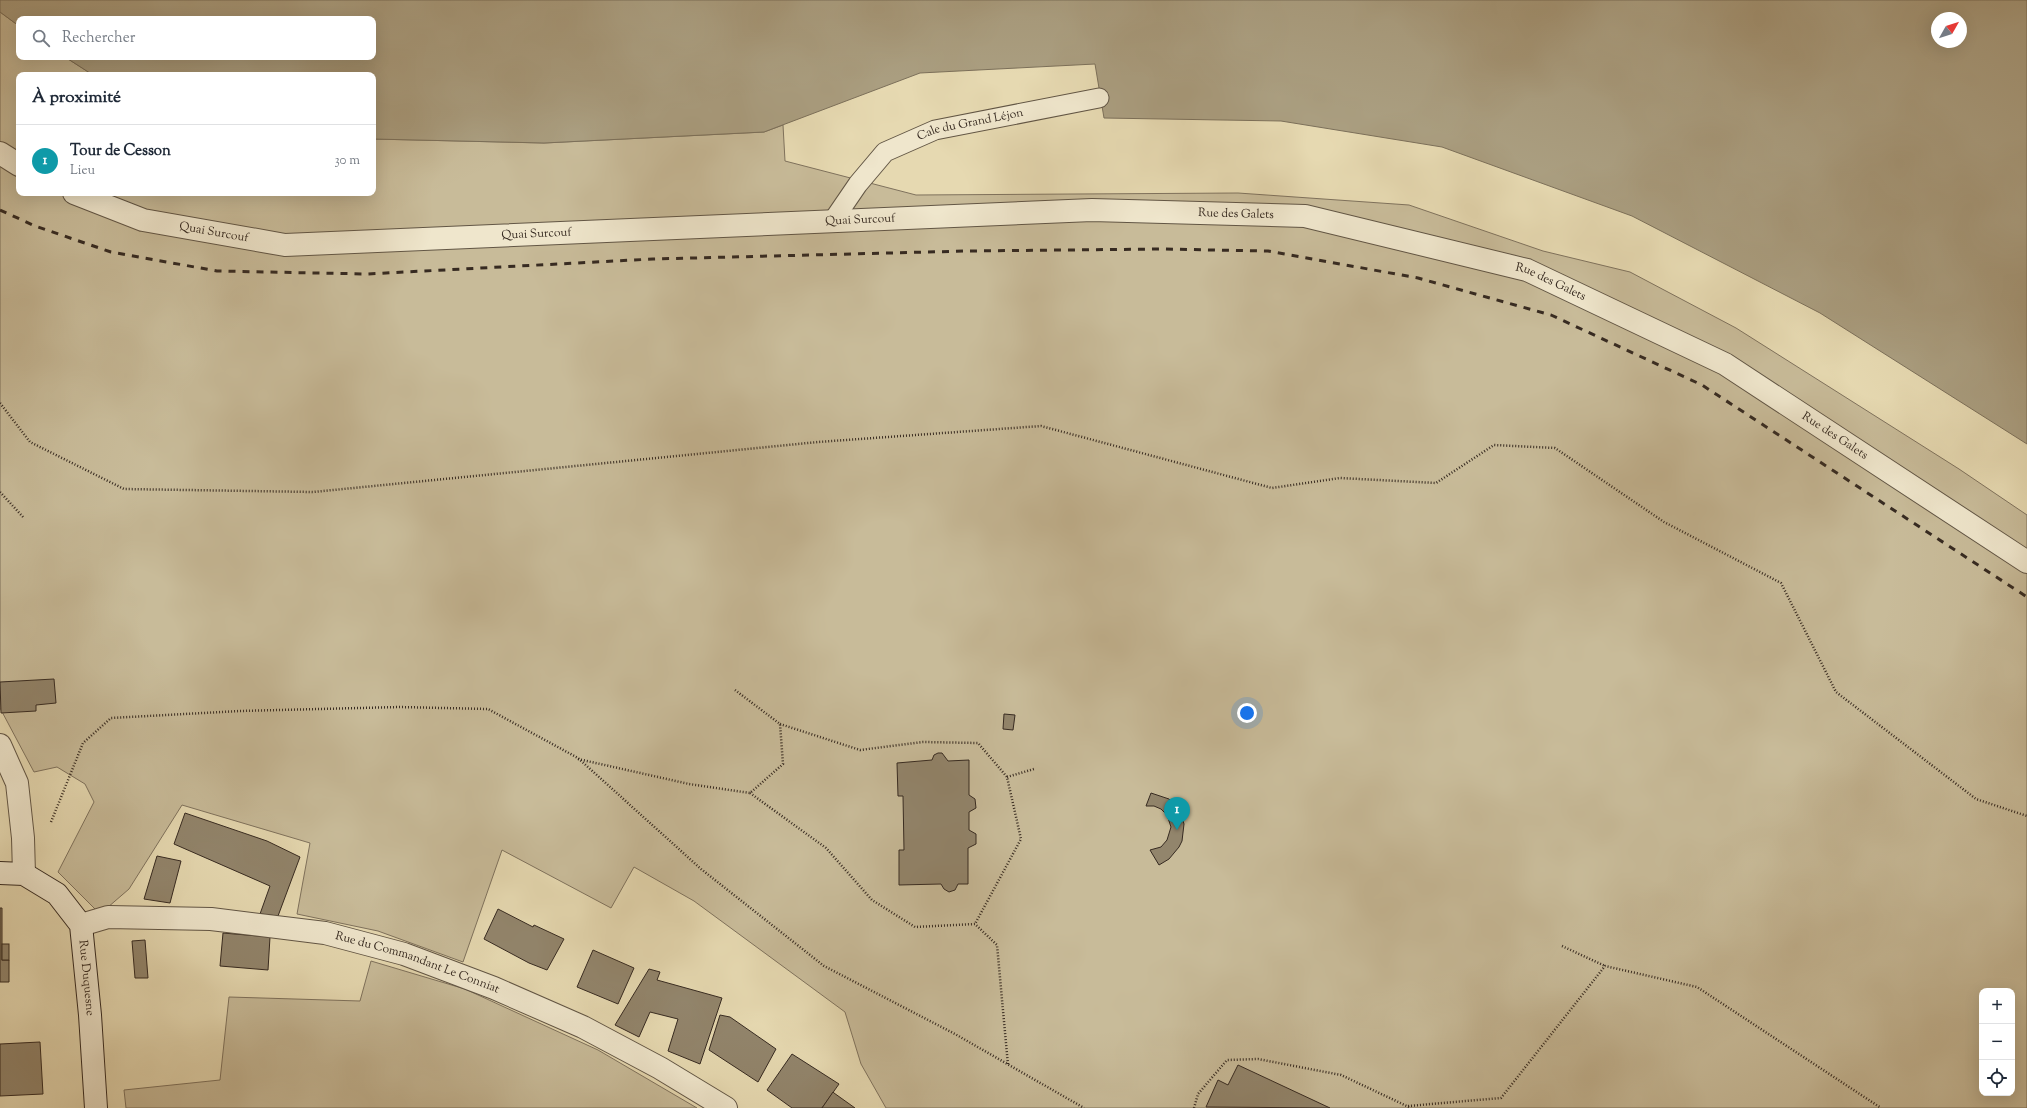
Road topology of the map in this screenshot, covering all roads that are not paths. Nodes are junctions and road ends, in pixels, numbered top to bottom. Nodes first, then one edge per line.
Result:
1 (1099, 98) dead end
2 (0, 153) edge
3 (16, 163) edge
4 (82, 196) edge
5 (1006, 214) joint
6 (832, 222) junction
7 (2027, 562) edge
8 (0, 745) edge
9 (0, 873) edge
10 (24, 874) junction
11 (81, 925) junction
12 (96, 1108) edge
13 (726, 1108) edge

1 - 6 lane, Cale du Grand Léjon
2 - 3 street
4 - 6 street, Quai Surcouf
5 - 6 street, Quai Surcouf
5 - 7 street, Rue des Galets
8 - 10 street
9 - 10 street
10 - 11 street, Rue Duquesne
11 - 12 street, Rue Duquesne
11 - 13 street, Rue du Commandant Le Conniat

